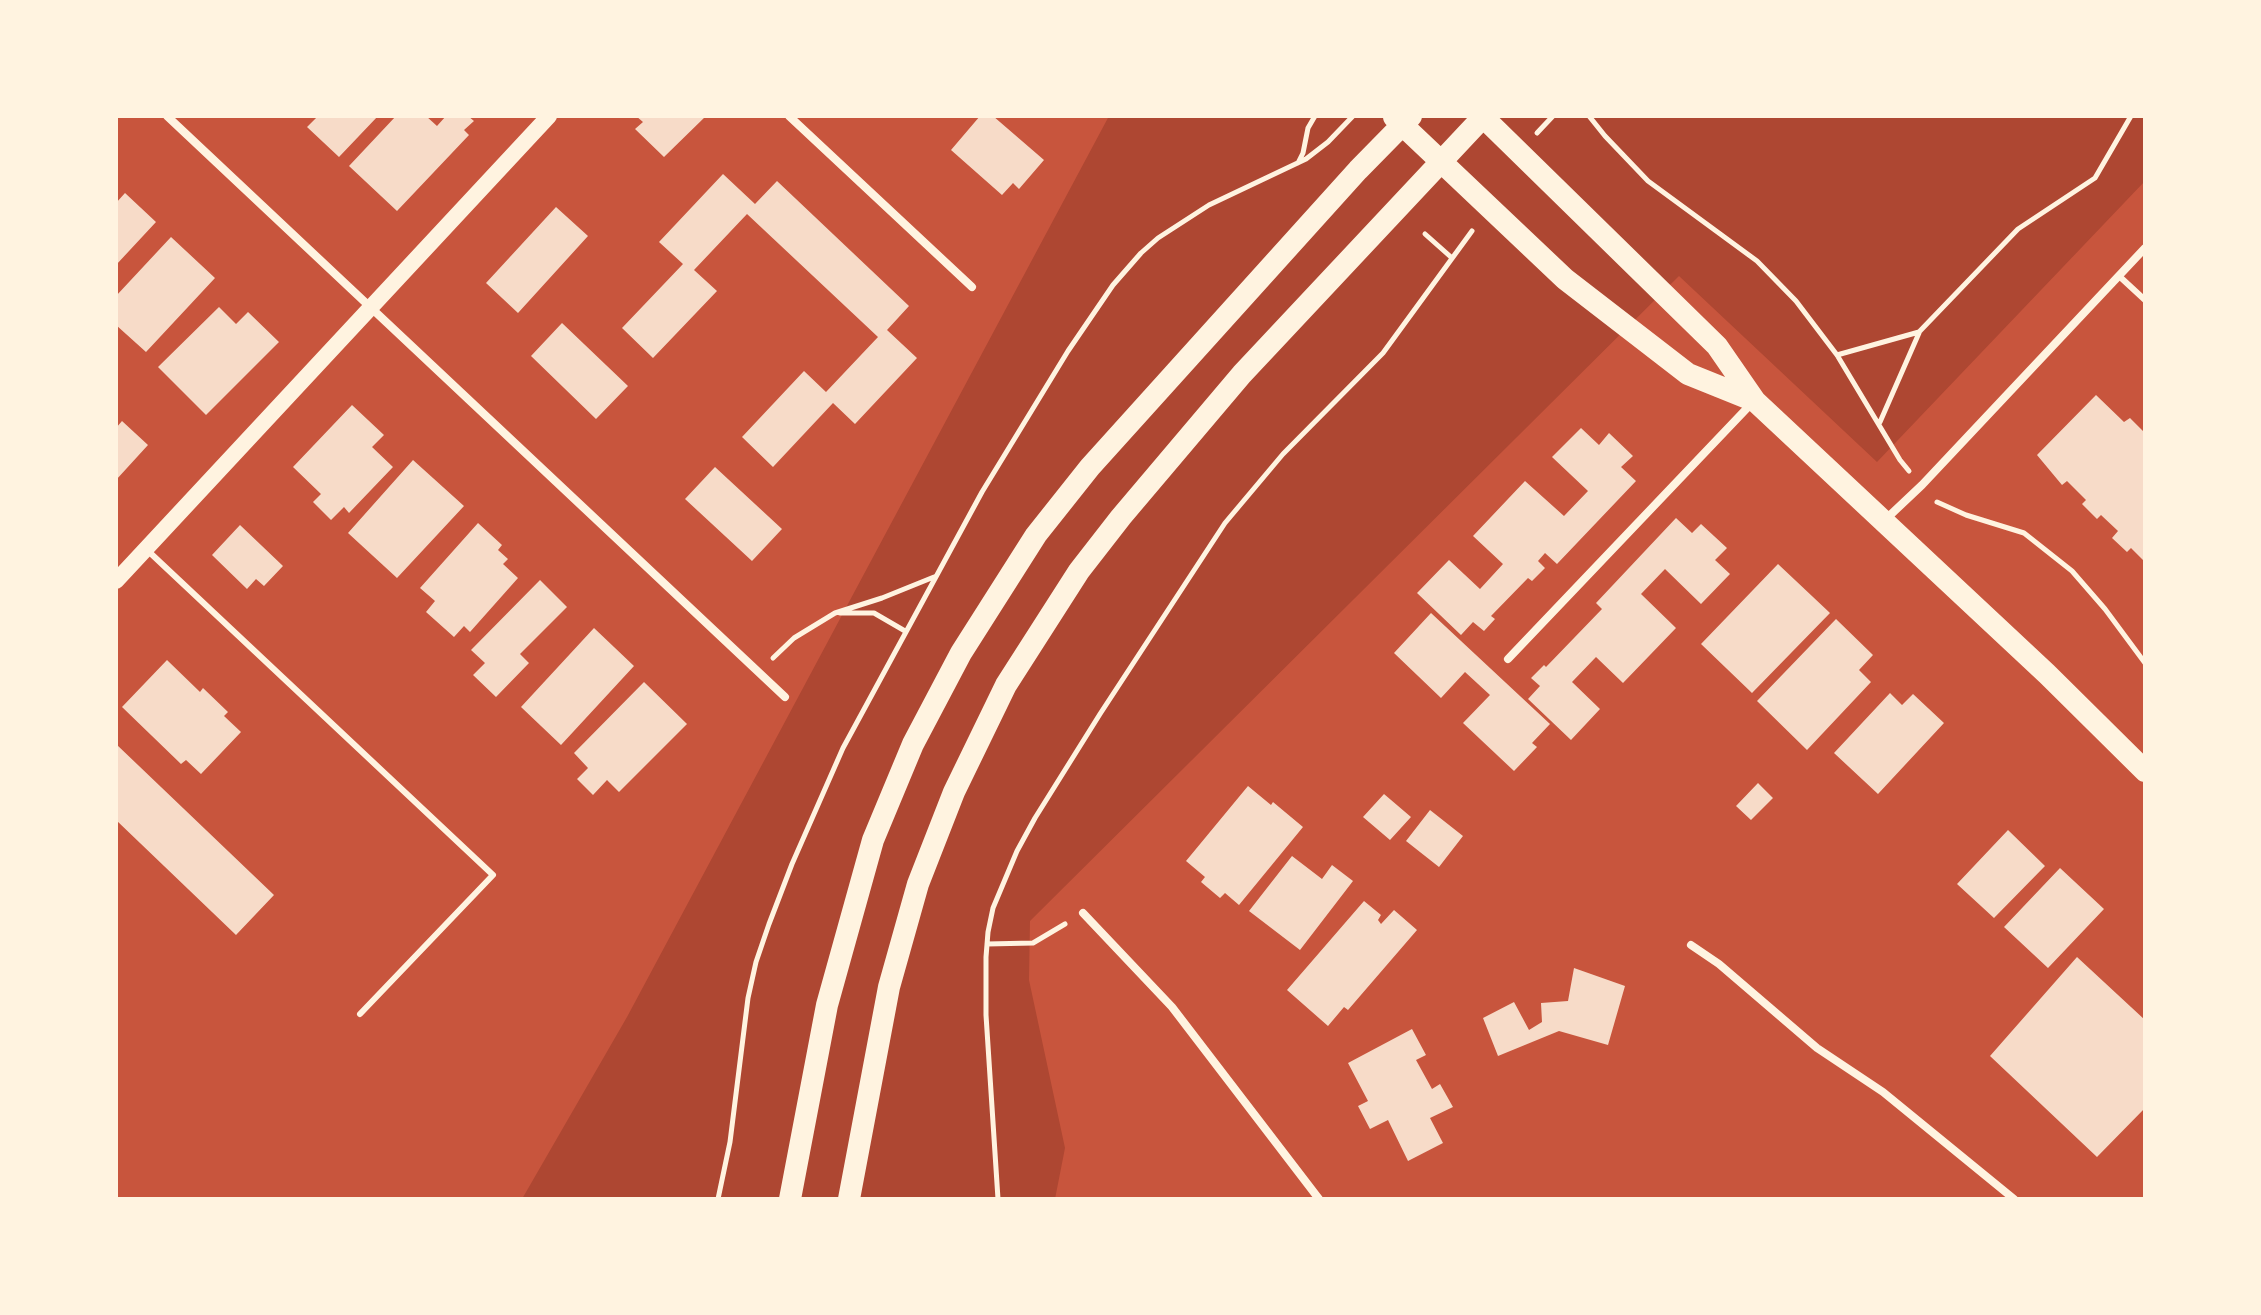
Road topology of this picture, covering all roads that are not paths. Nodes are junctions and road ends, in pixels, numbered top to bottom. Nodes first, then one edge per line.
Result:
1 (167, 116) edge
2 (549, 116) edge
3 (789, 116) edge
4 (1482, 116) edge
5 (1402, 119) edge
6 (1440, 162) junction
7 (2145, 248) edge
8 (2119, 276) junction
9 (972, 287) dead end
10 (2145, 300) edge
11 (371, 308) junction
12 (1755, 401) junction
13 (1883, 523) junction
14 (146, 549) junction
15 (116, 581) edge
16 (1508, 659) dead end
17 (785, 697) dead end
18 (2145, 771) edge
19 (1083, 913) road end
20 (1691, 945) dead end
21 (360, 1014) dead end
22 (790, 1199) edge
23 (849, 1199) edge
24 (1319, 1199) edge
25 (2014, 1199) edge

1 - 11 street
2 - 11 main road
3 - 9 street
4 - 6 highway
4 - 12 highway
5 - 6 highway
5 - 22 highway
6 - 12 highway
6 - 23 highway
7 - 8 street
8 - 10 lane
8 - 13 street
11 - 14 main road
11 - 17 street
12 - 13 highway
12 - 16 street
13 - 18 highway
14 - 15 main road
14 - 21 lane
19 - 24 street
20 - 25 street

